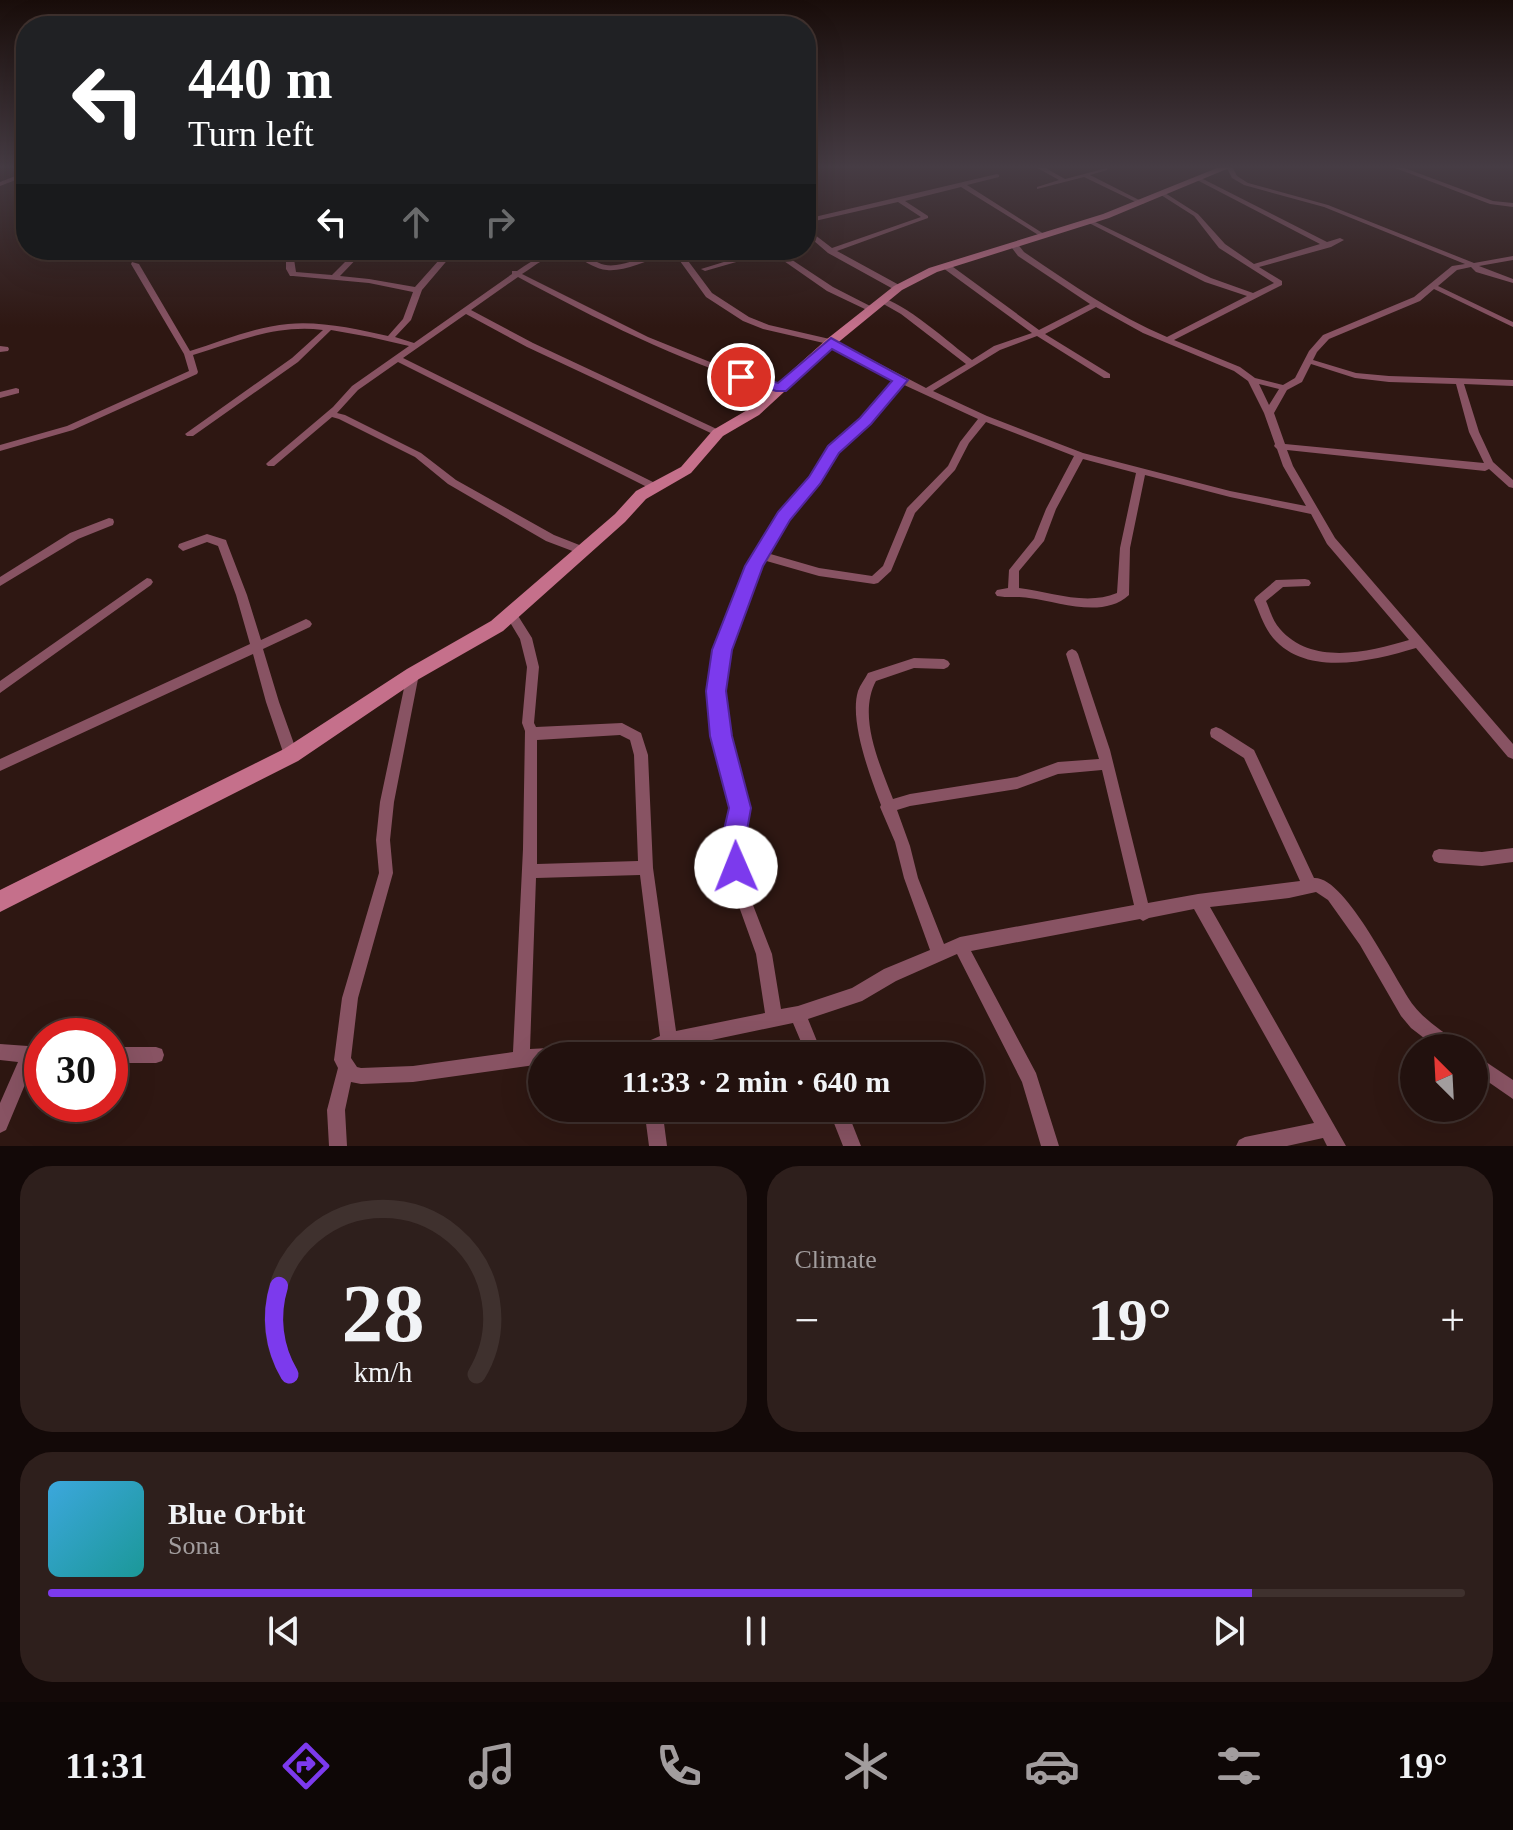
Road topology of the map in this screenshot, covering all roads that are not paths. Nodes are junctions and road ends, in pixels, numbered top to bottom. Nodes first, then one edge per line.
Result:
1 (923, 219) edge
2 (1017, 219) edge
3 (1093, 219) edge
4 (1200, 219) edge
5 (1278, 219) edge
6 (1365, 219) edge
7 (1089, 221) junction
8 (1042, 235) junction
9 (816, 238) edge
10 (1340, 240) dead end
11 (1013, 244) junction
12 (1328, 245) junction
13 (831, 251) junction
14 (1513, 258) edge
15 (290, 260) edge
16 (351, 260) edge
17 (443, 260) edge
18 (538, 260) edge
19 (588, 260) edge
20 (639, 260) edge
21 (683, 260) edge
22 (736, 260) edge
23 (786, 260) edge
24 (135, 264) dead end
25 (1471, 264) junction
26 (946, 266) junction
27 (1255, 266) junction
28 (705, 269) dead end
29 (515, 273) junction
30 (334, 278) junction
31 (1513, 281) edge
32 (1433, 286) junction
33 (898, 288) junction
34 (417, 290) junction
35 (1250, 295) junction
36 (877, 304) junction
37 (1096, 304) junction
38 (465, 310) junction
39 (1513, 325) edge
40 (327, 330) junction
41 (1038, 333) junction
42 (391, 337) junction
43 (1167, 340) junction
44 (831, 342) junction
45 (413, 345) junction
46 (188, 354) junction
47 (398, 359) junction
48 (1309, 361) junction
49 (970, 363) junction
50 (1107, 376) dead end
51 (901, 380) junction
52 (1252, 380) junction
53 (1460, 384) junction
54 (1512, 385) edge
55 (781, 388) junction
56 (1284, 388) junction
57 (16, 391) dead end
58 (926, 392) junction
59 (0, 395) edge
60 (1269, 413) junction
61 (331, 414) junction
62 (984, 418) junction
63 (718, 433) junction
64 (190, 434) dead end
65 (1279, 446) junction
66 (0, 448) edge
67 (1080, 455) junction
68 (271, 464) dead end
69 (1489, 464) junction
70 (1141, 471) junction
71 (1513, 485) edge
72 (655, 487) junction
73 (1312, 511) junction
74 (109, 522) dead end
75 (183, 547) dead end
76 (583, 551) junction
77 (760, 555) junction
78 (0, 576) edge
79 (0, 582) edge
80 (147, 582) dead end
81 (1305, 583) dead end
82 (511, 614) junction
83 (306, 624) dead end
84 (1417, 643) junction
85 (255, 648) junction
86 (1072, 654) dead end
87 (944, 664) dead end
88 (413, 674) junction
89 (0, 688) edge
90 (531, 731) junction
91 (1216, 733) dead end
92 (1513, 753) edge
93 (291, 755) junction
94 (1106, 764) junction
95 (0, 765) edge
96 (887, 807) junction
97 (1513, 855) edge
98 (1439, 856) dead end
99 (646, 868) junction
100 (529, 871) junction
101 (1310, 886) junction
102 (0, 901) edge
103 (1198, 901) junction
104 (1143, 913) junction
105 (960, 945) junction
106 (939, 953) junction
107 (798, 1014) junction
108 (774, 1018) junction
109 (1433, 1034) edge
110 (669, 1041) joint
111 (809, 1042) edge
112 (0, 1052) edge
113 (24, 1054) edge
114 (128, 1055) edge
115 (156, 1055) dead end
116 (528, 1058) edge
117 (521, 1059) junction
118 (346, 1068) junction
119 (1488, 1072) edge
120 (24, 1077) edge
121 (1513, 1090) edge
122 (655, 1122) edge
123 (843, 1122) edge
124 (0, 1124) edge
125 (1326, 1129) junction
126 (338, 1146) edge
127 (658, 1146) edge
128 (852, 1146) edge
129 (1050, 1146) edge
130 (1245, 1146) edge
131 (1337, 1146) edge

1 - 13 street
2 - 8 street
3 - 7 street
4 - 27 street
5 - 12 street
6 - 25 street
7 - 8 street
7 - 35 street
8 - 11 street
9 - 13 street
10 - 12 street
11 - 26 street
11 - 37 street
12 - 27 street
13 - 33 street
14 - 25 street
15 - 30 street
16 - 30 street
17 - 34 street
18 - 29 street
19 - 20 street
21 - 44 street
22 - 28 street
23 - 36 street
24 - 46 street
25 - 31 street
25 - 32 street
26 - 33 street
26 - 41 street
27 - 35 street
29 - 38 street
29 - 55 street
30 - 34 street
32 - 39 street
32 - 48 street
33 - 36 street
34 - 42 street
35 - 43 street
36 - 44 street
36 - 49 street
37 - 41 street
37 - 43 street
38 - 45 street
38 - 63 street
40 - 42 street
40 - 46 street
40 - 64 street
41 - 49 street
41 - 50 street
42 - 45 street
43 - 52 street
44 - 51 street
44 - 55 street
45 - 47 street
46 - 66 street
47 - 61 street
47 - 72 street
48 - 53 street
48 - 56 street
49 - 58 street
51 - 58 street
51 - 77 street
52 - 56 street
52 - 60 street
53 - 54 street
53 - 69 street
55 - 63 street
56 - 60 street
57 - 59 street
58 - 62 street
60 - 65 street
61 - 68 street
61 - 76 street
62 - 67 street
62 - 77 street
63 - 72 street
65 - 69 street
65 - 73 street
67 - 70 street
67 - 70 street
69 - 71 street
70 - 73 street
72 - 76 street
73 - 84 street
74 - 79 street
75 - 85 street
76 - 82 street
77 - 108 street
78 - 79 street
80 - 89 street
81 - 84 street
82 - 88 street
82 - 90 street
83 - 85 street
84 - 92 street
85 - 93 street
85 - 95 street
86 - 94 street
87 - 96 street
88 - 93 street
88 - 118 street
90 - 99 street
90 - 100 street
91 - 101 street
93 - 102 street
94 - 96 street
94 - 104 street
96 - 106 street
97 - 98 street
99 - 100 street
99 - 110 street
100 - 117 street
101 - 103 street
101 - 109 street
103 - 104 street
103 - 125 street
104 - 105 street
105 - 106 street
105 - 129 street
106 - 107 street
107 - 108 street
107 - 111 street
108 - 110 street
112 - 113 street
114 - 115 street
116 - 117 street
117 - 118 street
118 - 126 street
119 - 121 street
120 - 124 street
122 - 127 street
123 - 128 street
125 - 130 street
125 - 131 street

